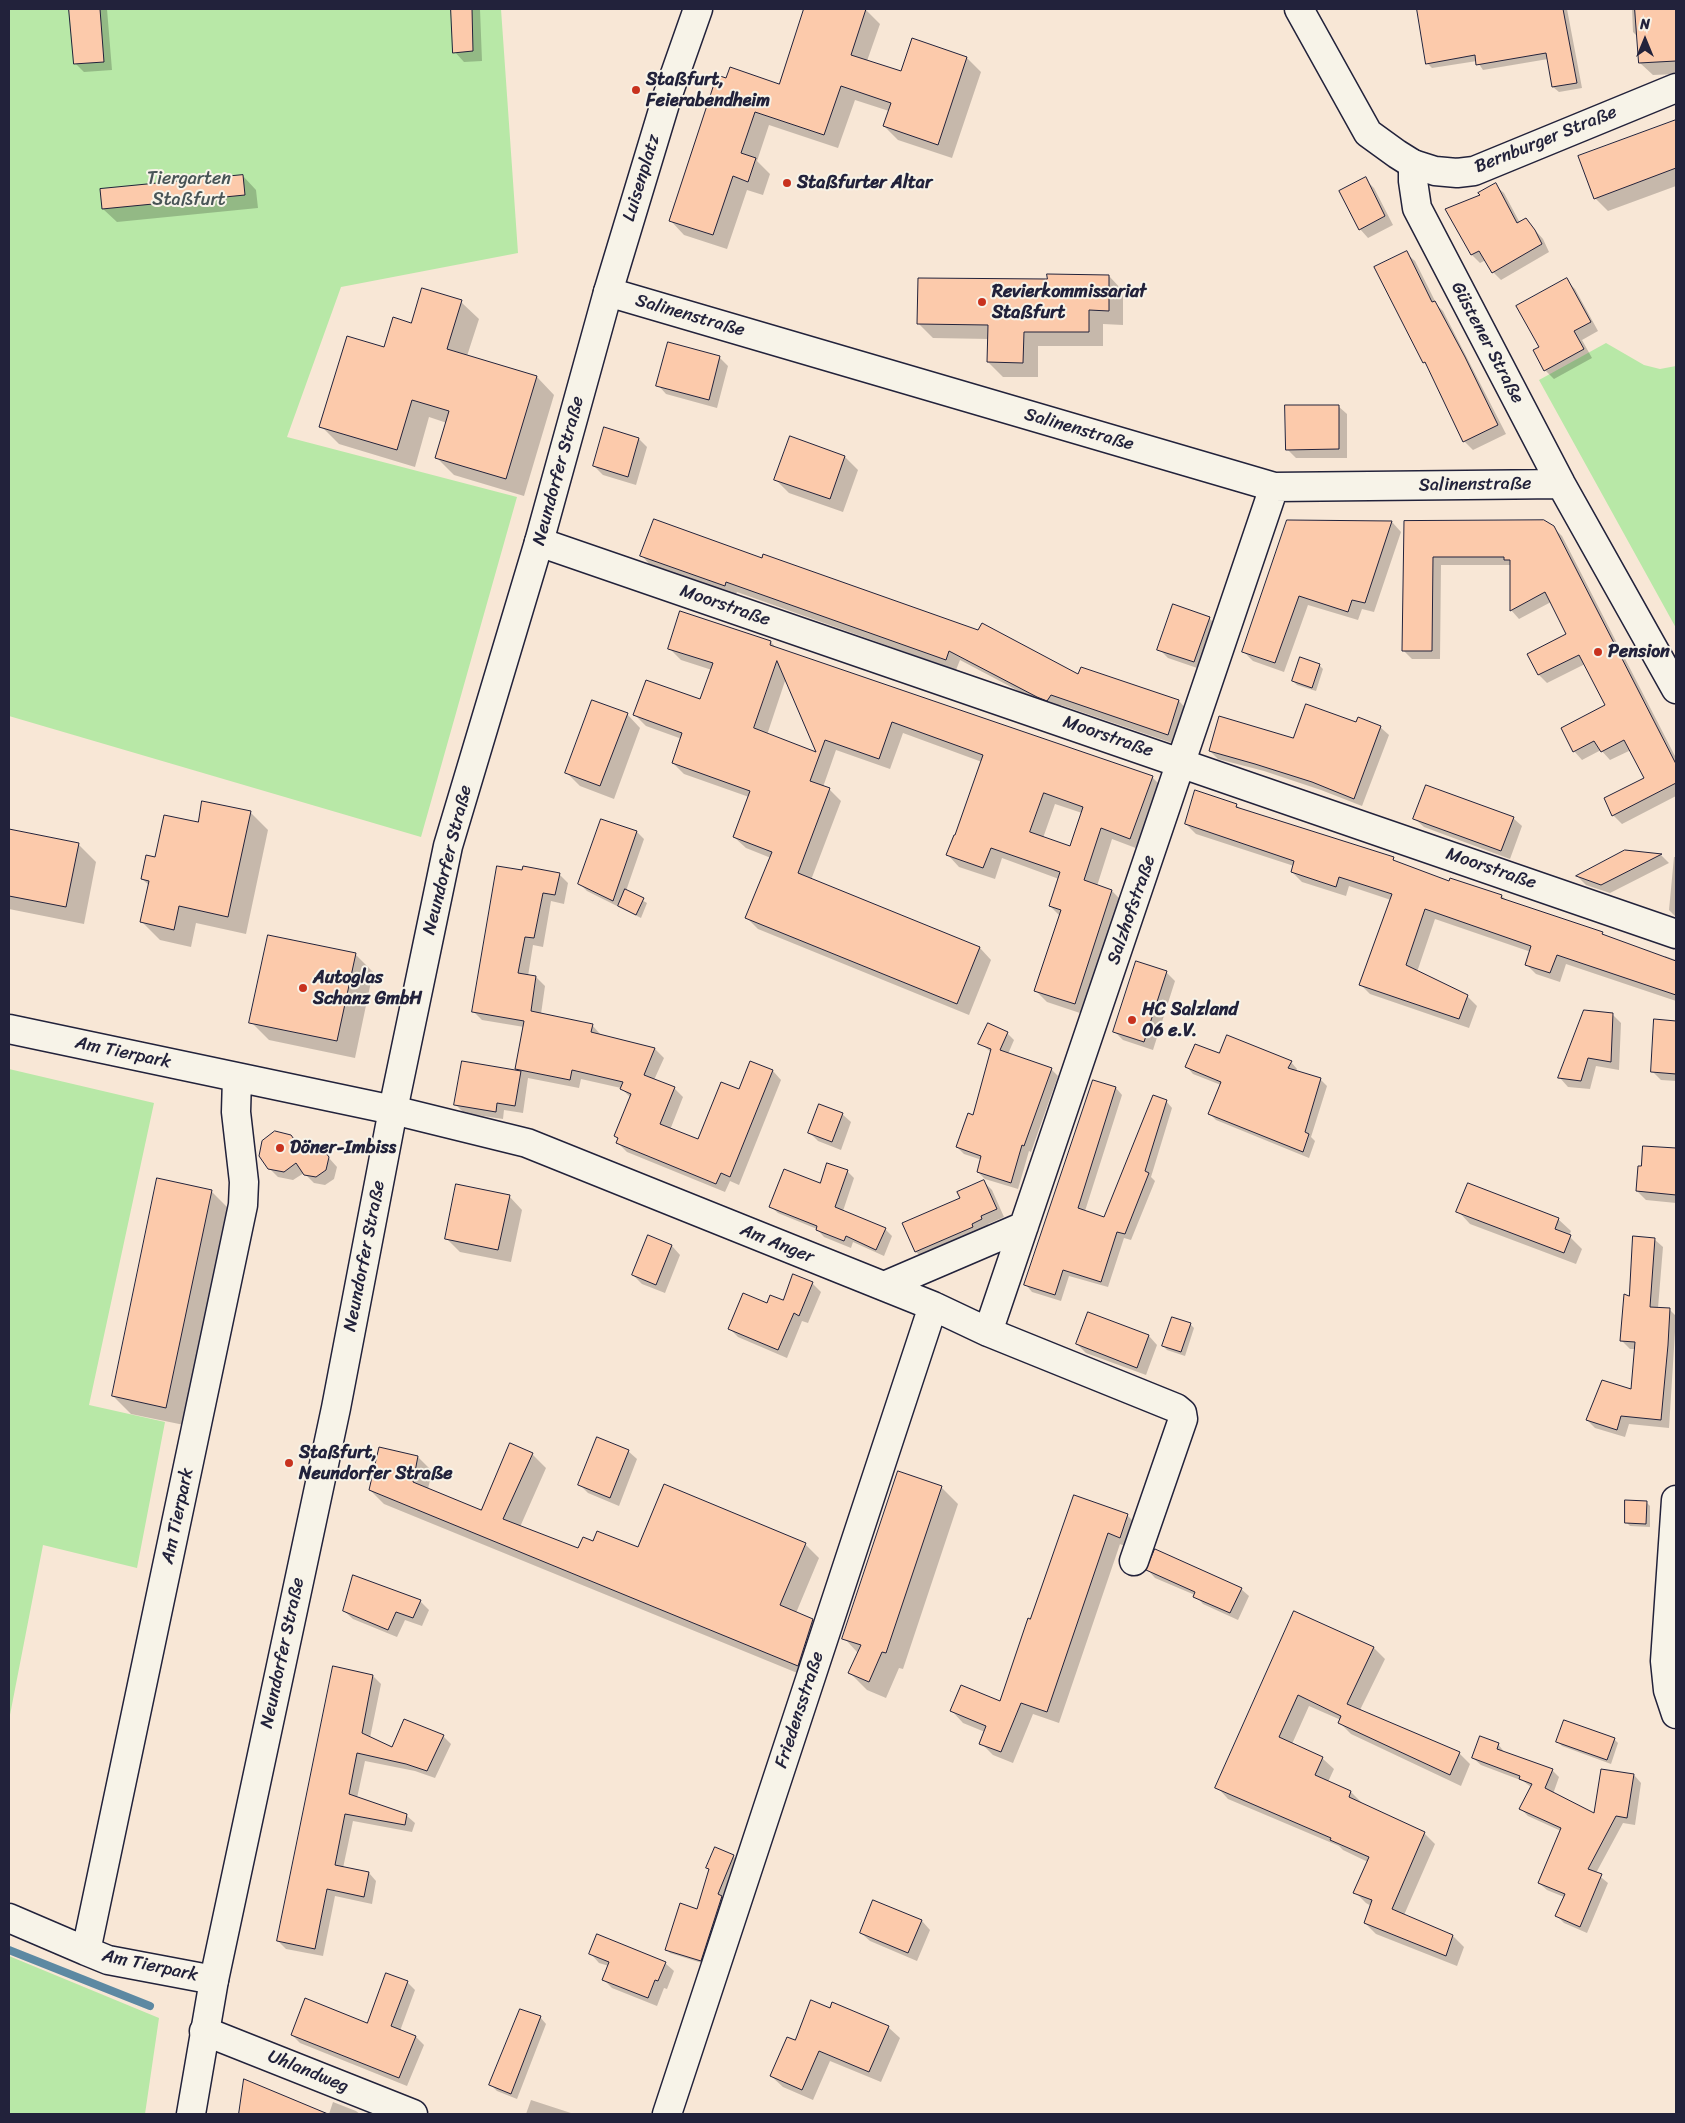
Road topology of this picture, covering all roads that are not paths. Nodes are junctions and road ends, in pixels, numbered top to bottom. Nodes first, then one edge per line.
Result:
1 (698, 9) edge
2 (1299, 9) edge
3 (1676, 88) edge
4 (1414, 164) junction
5 (608, 292) junction
6 (1561, 484) junction
7 (1274, 488) junction
8 (539, 542) junction
9 (1676, 689) edge
10 (1182, 763) junction
11 (1676, 934) edge
12 (9, 1029) edge
13 (237, 1078) junction
14 (393, 1110) junction
15 (1024, 1226) junction
16 (884, 1286) junction
17 (933, 1306) junction
18 (988, 1332) junction
19 (1676, 1500) edge
20 (1134, 1561) dead end
21 (1676, 1714) edge
22 (9, 1918) edge
23 (86, 1951) junction
24 (214, 1980) junction
25 (204, 2031) junction
26 (191, 2114) edge
27 (413, 2114) edge
28 (667, 2114) edge

1 - 5 street, Luisenplatz
2 - 4 street
3 - 4 street, Bernburger Straße
4 - 6 street, Güstener Straße
5 - 7 street, Salinenstraße
5 - 8 street, Neundorfer Straße
6 - 7 street, Salinenstraße
6 - 9 street, Güstener Straße
7 - 10 street, Salzhofstraße
8 - 10 street, Moorstraße
8 - 14 street, Neundorfer Straße
10 - 11 street, Moorstraße
10 - 15 street, Salzhofstraße
12 - 13 street, Am Tierpark
13 - 14 street, Am Tierpark
13 - 23 street, Am Tierpark
14 - 16 street, Am Anger
14 - 24 street, Neundorfer Straße
15 - 16 street
15 - 18 street, Salzhofstraße
16 - 17 street, Am Anger
17 - 18 street, Am Anger
17 - 28 street, Friedensstraße
18 - 20 street, Am Anger
19 - 21 street
22 - 23 street, Am Tierpark
23 - 24 street, Am Tierpark
24 - 25 street, Neundorfer Straße
25 - 26 street, Neundorfer Straße
25 - 27 street, Uhlandweg

